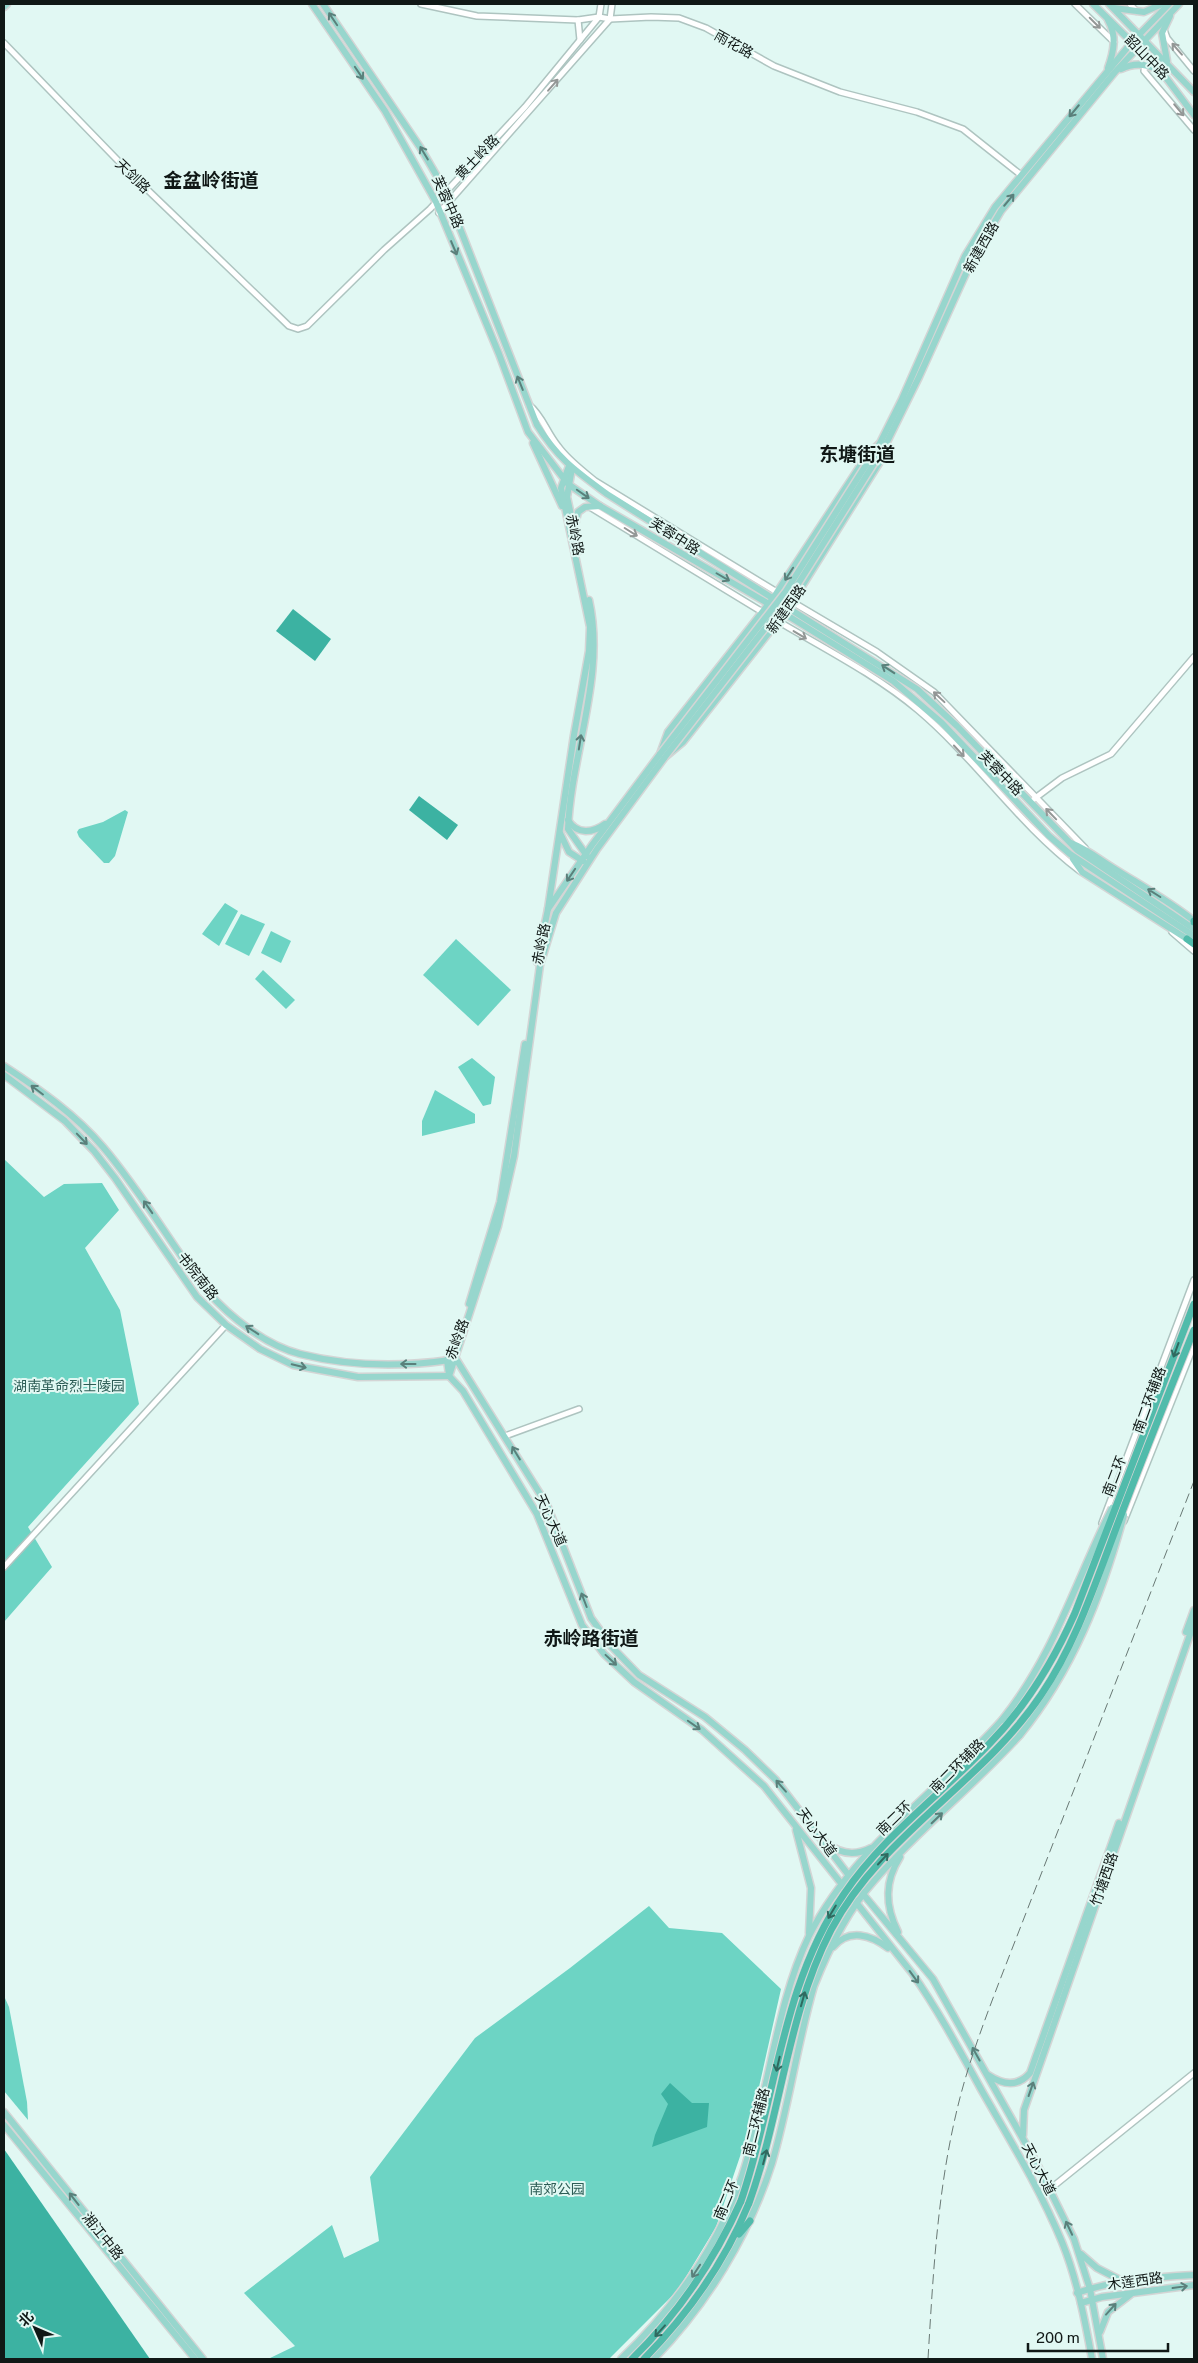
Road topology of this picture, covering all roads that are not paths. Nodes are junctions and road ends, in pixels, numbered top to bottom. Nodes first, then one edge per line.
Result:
1 (7, 4) edge
2 (312, 4) edge
3 (323, 4) edge
4 (421, 4) edge
5 (601, 4) edge
6 (612, 4) edge
7 (1076, 4) edge
8 (1093, 4) edge
9 (1130, 4) edge
10 (1162, 4) edge
11 (1175, 5) edge
12 (1111, 6) edge
13 (4, 7) edge
14 (1138, 13) junction
15 (1105, 14) junction
16 (599, 18) junction
17 (578, 20) junction
18 (610, 20) junction
19 (1164, 26) junction
20 (1142, 37) junction
21 (580, 40) junction
22 (1114, 42) junction
23 (1132, 42) junction
24 (4, 43) edge
25 (1138, 48) junction
26 (1168, 62) junction
27 (1145, 64) junction
28 (1161, 71) junction
29 (1194, 71) edge
30 (1115, 72) junction
31 (1106, 73) junction
32 (1194, 92) edge
33 (1194, 115) edge
34 (1194, 130) edge
35 (1021, 175) junction
36 (446, 190) junction
37 (436, 202) junction
38 (450, 202) junction
39 (439, 213) junction
40 (289, 326) joint
41 (528, 404) junction
42 (528, 432) junction
43 (882, 444) junction
44 (570, 467) junction
45 (563, 478) junction
46 (568, 484) junction
47 (600, 506) junction
48 (590, 507) junction
49 (566, 514) junction
50 (574, 529) junction
51 (775, 595) junction
52 (769, 604) junction
53 (791, 604) junction
54 (762, 612) junction
55 (784, 613) junction
56 (778, 621) junction
57 (1194, 657) edge
58 (663, 755) junction
59 (1032, 800) junction
60 (568, 820) junction
61 (610, 821) junction
62 (560, 833) junction
63 (1068, 841) junction
64 (1086, 848) junction
65 (1070, 854) junction
66 (589, 858) junction
67 (581, 860) junction
68 (1082, 872) junction
69 (1145, 899) junction
70 (1178, 908) junction
71 (548, 910) junction
72 (1194, 917) edge
73 (1194, 922) edge
74 (1164, 925) junction
75 (1194, 929) edge
76 (1194, 936) edge
77 (1187, 939) joint
78 (1194, 944) edge
79 (1194, 951) edge
80 (4, 1066) edge
81 (4, 1075) edge
82 (1194, 1280) edge
83 (1194, 1304) edge
84 (226, 1325) junction
85 (1194, 1330) edge
86 (1194, 1346) edge
87 (456, 1359) junction
88 (447, 1360) junction
89 (449, 1376) junction
90 (579, 1409) dead end
91 (505, 1436) junction
92 (1124, 1485) junction
93 (1131, 1489) junction
94 (4, 1567) edge
95 (1194, 1610) edge
96 (1194, 1623) edge
97 (989, 1734) junction
98 (1007, 1749) junction
99 (793, 1822) junction
100 (818, 1835) junction
101 (874, 1846) junction
102 (907, 1846) junction
103 (848, 1874) junction
104 (840, 1884) junction
105 (863, 1894) junction
106 (856, 1904) junction
107 (808, 1938) junction
108 (907, 1946) junction
109 (828, 1954) junction
110 (896, 1954) junction
111 (1194, 2073) edge
112 (987, 2074) junction
113 (4, 2112) edge
114 (4, 2125) edge
115 (1023, 2137) junction
116 (1050, 2188) junction
117 (750, 2221) junction
118 (729, 2246) junction
119 (1079, 2253) junction
120 (724, 2268) junction
121 (1194, 2275) edge
122 (1126, 2282) junction
123 (1194, 2285) edge
124 (1090, 2289) junction
125 (1077, 2293) junction
126 (1133, 2293) junction
127 (1092, 2300) junction
128 (1081, 2304) junction
129 (1100, 2333) junction
130 (194, 2359) edge
131 (203, 2359) edge
132 (621, 2359) edge
133 (632, 2359) edge
134 (644, 2359) edge
135 (654, 2359) edge
136 (1092, 2359) edge
137 (1104, 2359) edge

1 - 13 main road
2 -> 37 main road, 芙蓉中路
36 -> 3 main road, 芙蓉中路
4 - 17 street, 雨花路
5 - 16 street
6 - 18 street
7 -> 22 street
8 - 15 main road, 韶山中路
9 - 14 street
10 - 14 main road
11 - 19 main road
11 - 20 main road
12 - 14 main road
12 - 20 main road, 韶山中路
15 - 22 main road
15 - 23 main road, 韶山中路
16 - 17 street, 雨花路
16 - 18 street, 雨花路
16 - 21 street, 黄土岭路
17 - 21 street
18 - 35 street, 雨花路
38 -> 18 street, 黄土岭路
19 - 26 main road
29 -> 19 street
20 - 23 main road, 新建西路
20 - 25 main road, 新建西路
20 - 26 main road, 韶山中路
21 - 36 street, 黄土岭路
22 - 31 main road
23 - 25 main road, 韶山中路
23 - 31 main road, 新建西路
24 - 40 street, 天剑路
25 - 28 main road, 韶山中路
25 - 30 main road, 新建西路
26 - 32 main road, 韶山中路
27 - 28 main road
27 - 30 main road
27 -> 34 street
28 - 33 main road, 韶山中路
43 -> 30 main road, 新建西路
31 -> 35 main road, 新建西路
35 - 43 main road, 新建西路
36 - 37 street, 黄土岭路
36 - 38 main road, 芙蓉中路
37 - 39 main road, 芙蓉中路
37 - 40 street, 黄土岭路
38 - 39 street, 黄土岭路
41 -> 38 main road, 芙蓉中路
39 -> 42 main road, 芙蓉中路
41 - 44 main road, 芙蓉中路
41 - 51 street
42 - 45 main road, 芙蓉中路
42 - 49 main road, 赤岭路
43 -> 51 main road, 新建西路
43 - 53 main road, 新建西路
43 - 58 main road, 新建西路, bridge
44 - 45 main road, 赤岭路
44 - 46 main road, 赤岭路
44 - 51 main road, 芙蓉中路
45 - 46 main road, 芙蓉中路
45 - 49 main road, 赤岭路
46 -> 47 main road, 芙蓉中路
46 - 50 main road, 赤岭路
47 - 48 main road
47 -> 52 main road, 芙蓉中路
48 - 50 main road
48 -> 54 street
49 - 62 main road, 赤岭路
60 -> 50 main road, 赤岭路
51 - 52 main road, 新建西路
51 - 53 main road, 芙蓉中路
52 - 54 main road, 新建西路
52 - 55 main road, 芙蓉中路
53 - 55 main road, 新建西路
59 -> 53 main road, 芙蓉中路
54 - 56 street
54 - 58 main road, 新建西路
55 - 56 main road, 新建西路
55 - 65 main road, 芙蓉中路
56 - 58 main road, 新建西路
56 -> 68 street
57 - 59 street
58 - 61 main road, 新建西路
58 - 66 main road, 新建西路
59 - 63 main road, 芙蓉中路
64 -> 59 street
60 - 61 main road
60 - 66 main road
61 - 66 main road, 新建西路
62 - 67 main road
62 - 71 main road, 赤岭路
63 - 64 main road
63 - 69 main road, 芙蓉中路
70 -> 64 main road
65 - 68 main road
65 - 69 main road, 芙蓉中路
66 - 67 main road, 新建西路
66 - 87 main road, 赤岭路
67 -> 71 main road, 新建西路
68 - 74 main road
69 - 75 main road, 芙蓉中路
69 - 76 main road, 芙蓉中路
70 - 72 street
70 - 73 main road
71 - 88 main road, 赤岭路
74 - 77 main road
74 - 79 street
77 - 78 highway
88 -> 80 main road, 书院南路
81 -> 84 main road, 书院南路
82 - 97 street, 南二环辅路
83 -> 92 highway, 南二环, bridge
84 -> 89 main road, 书院南路
84 - 94 street
85 - 93 highway, 南二环, bridge
86 - 98 street, 南二环辅路
87 - 88 main road, 书院南路
87 - 89 main road, 赤岭路
87 - 91 main road, 天心大道
88 - 89 main road, 赤岭路
89 -> 99 main road, 天心大道
90 - 91 street
100 -> 91 main road, 天心大道
92 - 97 main road, bridge
92 -> 133 highway, 南二环, bridge
93 - 98 main road, bridge
118 -> 93 highway, 南二环, bridge
95 - 112 main road, 竹塘西路
115 -> 96 main road, 竹塘西路
97 - 101 main road, 南二环辅路
102 -> 98 main road, 南二环辅路
99 - 104 main road, 天心大道
99 - 107 main road
100 - 101 main road
100 - 103 main road, 天心大道
101 - 103 main road, 南二环辅路
102 - 105 main road, 南二环辅路
102 - 108 main road
103 - 104 main road, 南二环辅路
103 - 105 main road, 天心大道
104 - 106 main road, 天心大道
104 - 107 main road, 南二环辅路
105 - 106 main road, 南二环辅路
105 - 108 main road, 天心大道
106 - 109 main road, 南二环辅路
106 - 110 main road, 天心大道
107 -> 132 main road, 南二环辅路
112 -> 108 main road, 天心大道
109 - 110 main road
109 - 117 main road, 南二环辅路
110 -> 125 main road, 天心大道
111 - 116 street
112 - 115 main road, 天心大道
131 -> 113 main road, 湘江中路
114 - 130 main road, 湘江中路
115 - 116 main road, 天心大道
119 -> 116 main road, 天心大道
117 - 118 highway
117 - 120 main road, 南二环辅路
118 - 120 highway
118 - 134 highway, 南二环
119 - 122 main road
119 - 124 main road, 天心大道
120 - 135 main road, 南二环辅路
121 - 122 main road, 木莲西路
122 - 124 main road, 木莲西路
126 -> 123 main road, 木莲西路
124 - 125 main road, 木莲西路
124 - 127 main road, 天心大道
125 - 128 main road, 天心大道
126 - 127 main road, 木莲西路
129 -> 126 main road
127 - 128 main road, 木莲西路
127 - 129 main road, 天心大道
128 - 136 main road, 天心大道
129 - 137 main road, 天心大道

